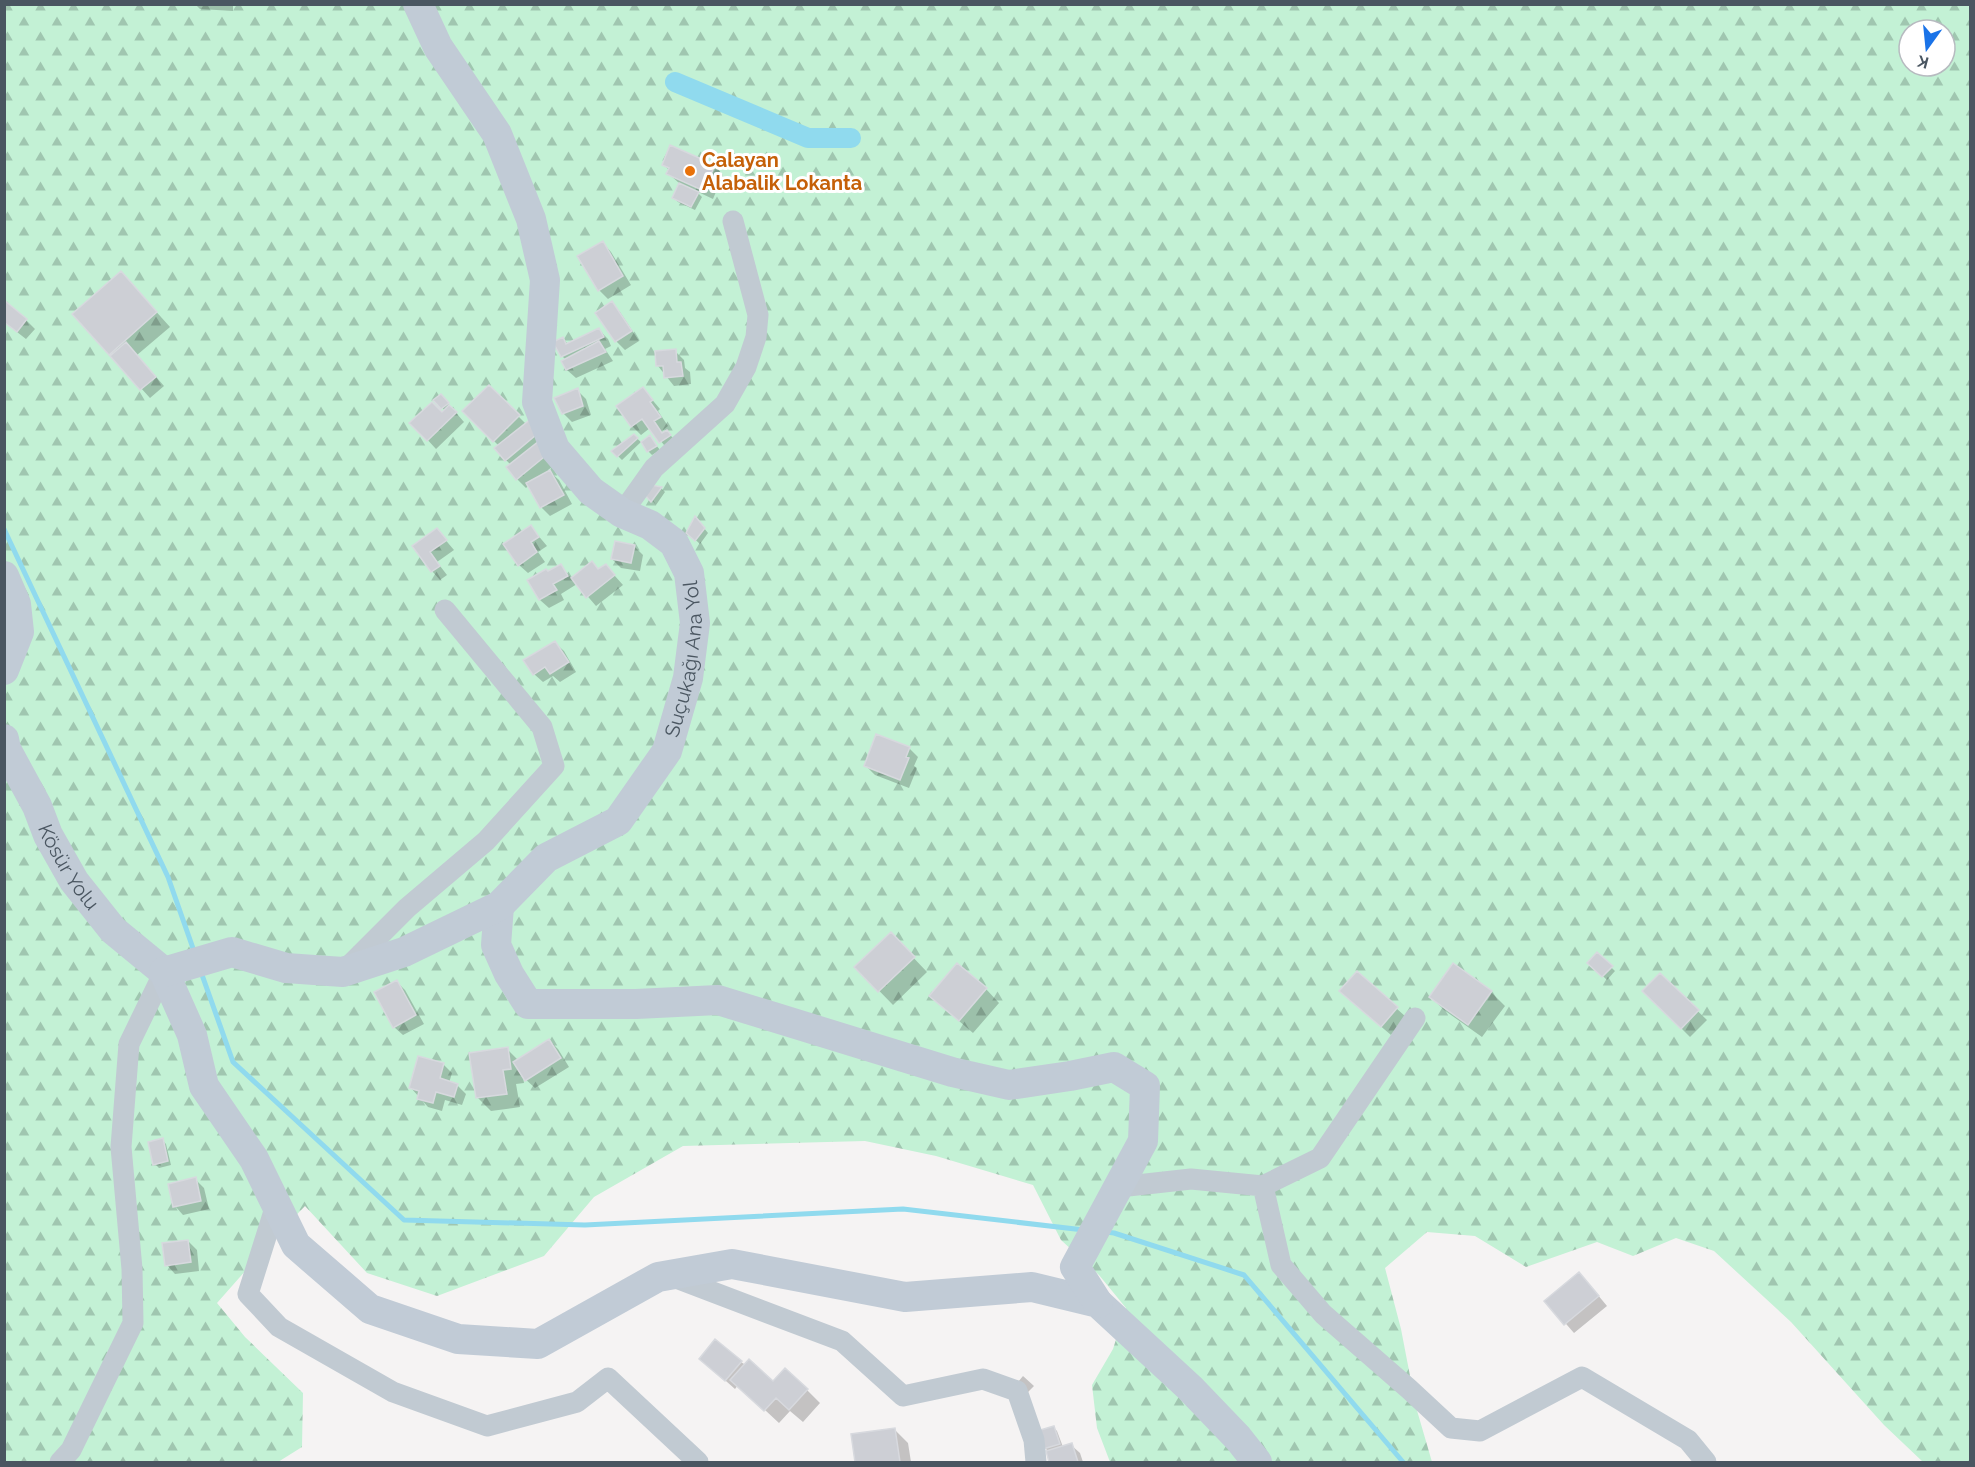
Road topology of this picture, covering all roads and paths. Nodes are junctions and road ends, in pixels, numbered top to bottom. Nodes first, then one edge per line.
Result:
1 (418, 4) edge
2 (733, 221) dead end
3 (622, 513) junction
4 (4, 576) edge
5 (445, 610) dead end
6 (4, 670) edge
7 (4, 739) edge
8 (500, 906) junction
9 (164, 972) junction
10 (343, 972) junction
11 (1415, 1018) dead end
12 (1263, 1186) junction
13 (1119, 1187) junction
14 (276, 1205) junction
15 (667, 1275) junction
16 (1098, 1303) junction
17 (60, 1462) edge
18 (698, 1462) edge
19 (1036, 1462) edge
20 (1257, 1462) edge
21 (1706, 1462) edge

1 - 3 street, Suçukağı Ana Yol
2 - 3 street
3 - 8 street, Suçukağı Ana Yol
4 - 6 street
5 - 10 street
7 - 9 street, Kösür Yolu
8 - 10 street, Suçukağı Ana Yol
8 - 13 street
9 - 10 street, Suçukağı Ana Yol
9 - 14 street
9 - 17 street
11 - 12 street
12 - 13 street
12 - 21 street
13 - 16 street
14 - 15 street
14 - 18 street
15 - 16 street
15 - 19 street
16 - 20 street

